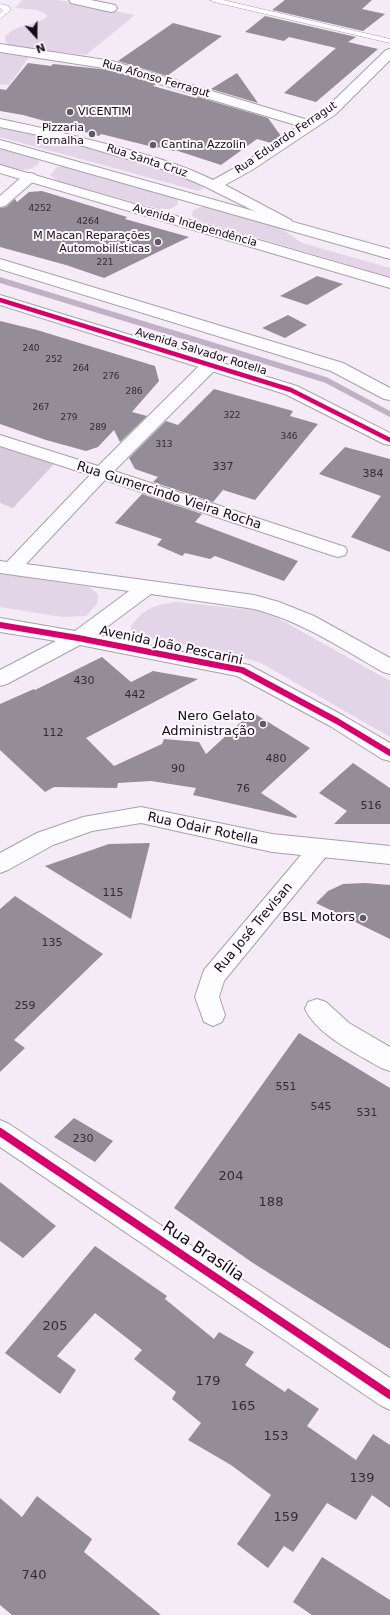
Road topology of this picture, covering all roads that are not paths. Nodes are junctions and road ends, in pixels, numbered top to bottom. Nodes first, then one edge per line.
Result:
1 (75, 0) edge
2 (214, 0) edge
3 (0, 6) edge
4 (111, 8) dead end
5 (0, 17) edge
6 (390, 41) edge
7 (0, 48) edge
8 (390, 53) edge
9 (0, 123) edge
10 (309, 125) junction
11 (0, 144) edge
12 (35, 154) junction
13 (0, 169) edge
14 (30, 177) junction
15 (214, 185) junction
16 (202, 201) junction
17 (0, 203) edge
18 (183, 222) junction
19 (286, 223) junction
20 (390, 254) edge
21 (0, 264) edge
22 (390, 283) edge
23 (0, 300) edge
24 (210, 365) junction
25 (390, 395) edge
26 (0, 440) edge
27 (390, 440) edge
28 (101, 474) junction
29 (338, 550) dead end
30 (6, 568) edge
31 (146, 588) junction
32 (0, 625) edge
33 (78, 638) junction
34 (390, 667) edge
35 (0, 679) edge
36 (390, 753) edge
37 (320, 848) junction
38 (390, 855) edge
39 (0, 864) edge
40 (317, 1009) dead end
41 (213, 1015) dead end
42 (390, 1060) edge
43 (0, 1132) edge
44 (390, 1395) edge

1 - 4 street
2 - 6 lane
3 - 5 lane
7 - 10 street, Rua Afonso Ferragut
8 - 10 street, Rua Eduardo Ferragut
9 - 15 street, Rua Santa Cruz
10 - 15 street, Rua Eduardo Ferragut
11 - 12 street, Avenida Independência
12 - 14 street
12 - 16 street, Avenida Independência
13 - 14 street, Avenida Independência
14 - 17 street
14 - 18 street, Avenida Independência
15 - 19 street, Rua Santa Cruz
16 - 18 street
16 - 19 street, Avenida Independência
18 - 22 street, Avenida Independência
19 - 20 street, Avenida Independência
21 - 25 street, Avenida Salvador Rotella
23 - 24 street, Avenida Salvador Rotella
24 - 27 street, Avenida Salvador Rotella
24 - 28 street
26 - 28 street, Rua Gumercindo Vieira Rocha
28 - 29 street, Rua Gumercindo Vieira Rocha
28 - 30 street
30 - 31 street
31 - 33 street
31 - 34 street
32 - 33 street, Avenida João Pescarini
33 - 35 street
33 - 36 street, Avenida João Pescarini
37 - 38 street, Rua Odair Rotella
37 - 39 street, Rua Odair Rotella
37 - 41 street, Rua José Trevisan
40 - 42 street
43 - 44 street, Rua Brasília

